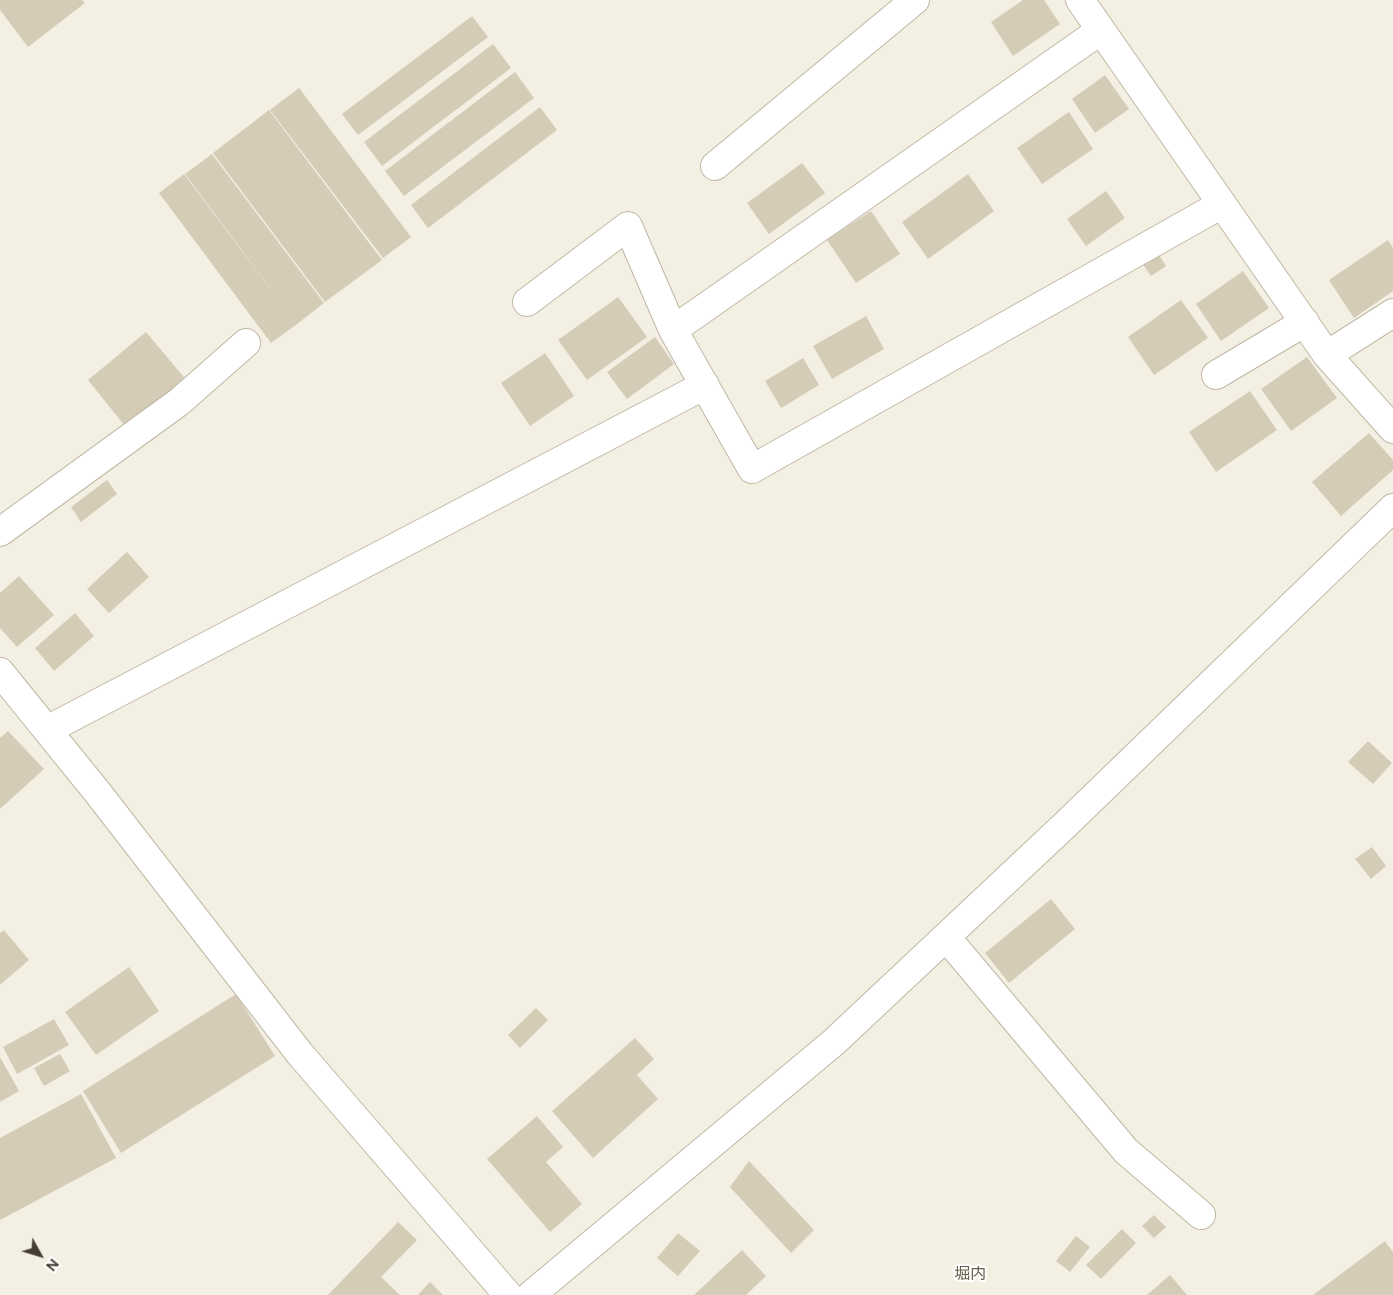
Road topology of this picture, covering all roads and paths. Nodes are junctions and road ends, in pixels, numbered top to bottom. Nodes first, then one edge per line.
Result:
1 (915, 0) edge
2 (1080, 0) edge
3 (1101, 30) junction
4 (715, 166) dead end
5 (1222, 204) junction
6 (527, 302) dead end
7 (1393, 312) edge
8 (1305, 322) junction
9 (674, 330) junction
10 (246, 343) dead end
11 (1327, 355) junction
12 (1216, 376) dead end
13 (705, 385) junction
14 (1393, 429) edge
15 (1393, 508) edge
16 (0, 532) edge
17 (0, 672) edge
18 (47, 730) junction
19 (946, 937) junction
20 (1201, 1214) dead end
21 (508, 1295) edge
22 (532, 1295) edge

1 - 4 street
2 - 3 street
3 - 5 street
3 - 9 street
5 - 8 street
5 - 13 street
6 - 9 street
7 - 11 street
8 - 11 street
8 - 12 street
9 - 13 street
10 - 16 street
11 - 14 street
13 - 18 street
15 - 19 street
17 - 18 street
18 - 21 street
19 - 20 street
19 - 22 street

